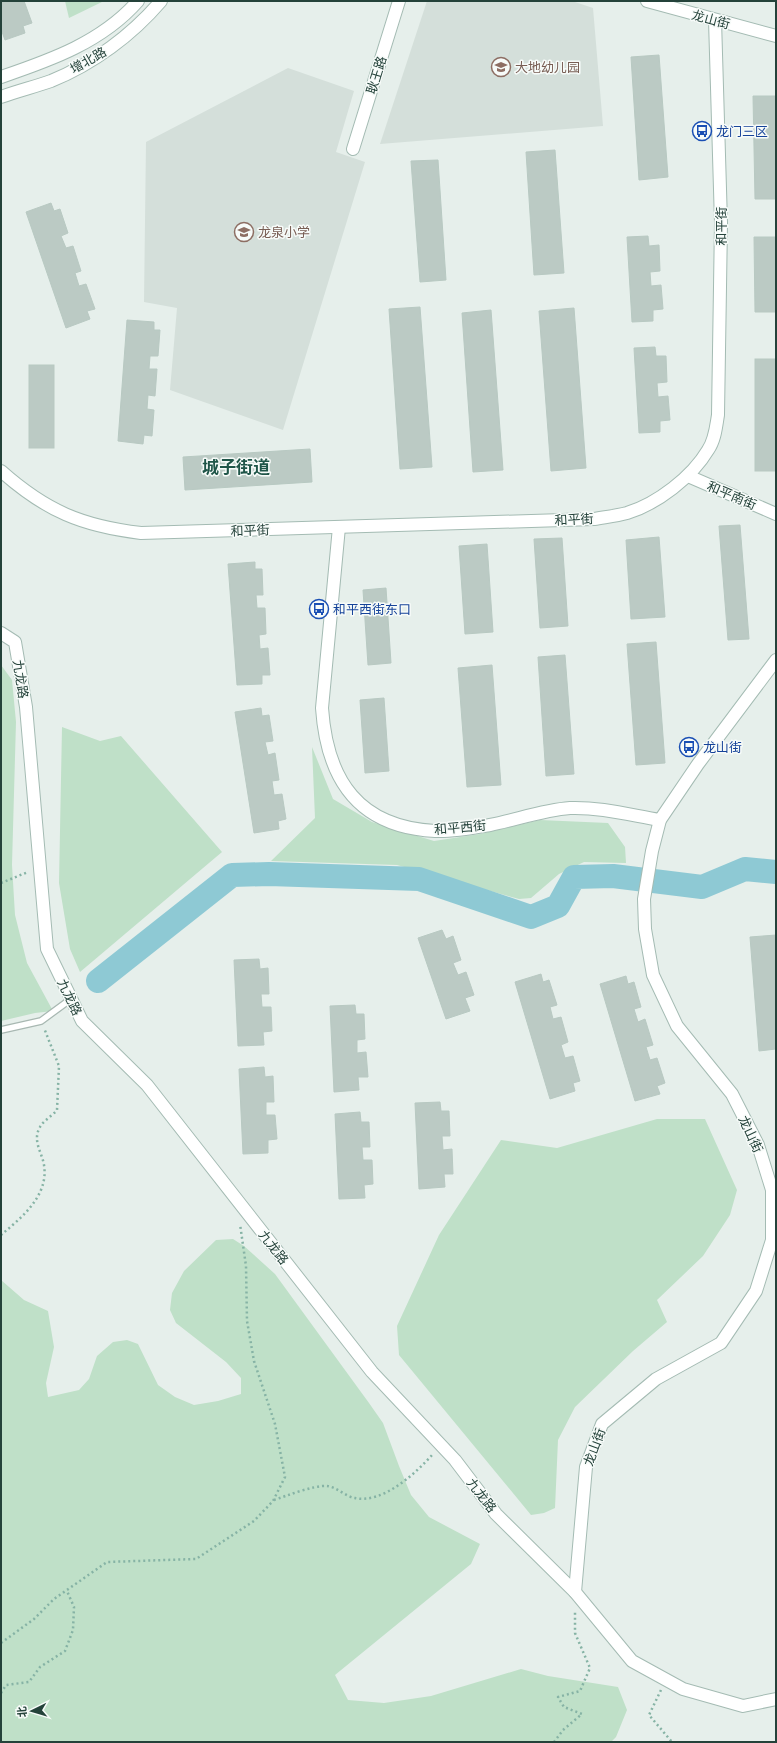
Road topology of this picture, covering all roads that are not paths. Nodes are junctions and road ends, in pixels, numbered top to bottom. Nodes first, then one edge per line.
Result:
1 (138, 1) edge
2 (161, 1) edge
3 (399, 1) edge
4 (647, 1) edge
5 (715, 20) junction
6 (776, 36) edge
7 (1, 77) edge
8 (1, 96) edge
9 (353, 149) dead end
10 (1, 471) edge
11 (688, 476) junction
12 (776, 514) edge
13 (339, 527) junction
14 (1, 633) edge
15 (776, 660) edge
16 (660, 820) junction
17 (71, 998) junction
18 (1, 1030) edge
19 (574, 1592) junction
20 (776, 1699) edge

1 - 7 street, 增北路
2 - 8 street, 增北路
3 - 9 street, 耿王路
4 - 5 street, 龙山街
5 - 6 street, 龙山街
5 - 11 street, 和平街
10 - 13 street, 和平街
11 - 12 street, 和平南街
11 - 13 street, 和平街
13 - 16 street, 和平西街
14 - 17 street, 九龙路
15 - 16 street, 龙山街
16 - 19 street, 龙山街
17 - 18 lane
17 - 19 street, 九龙路
19 - 20 street, 九龙路

